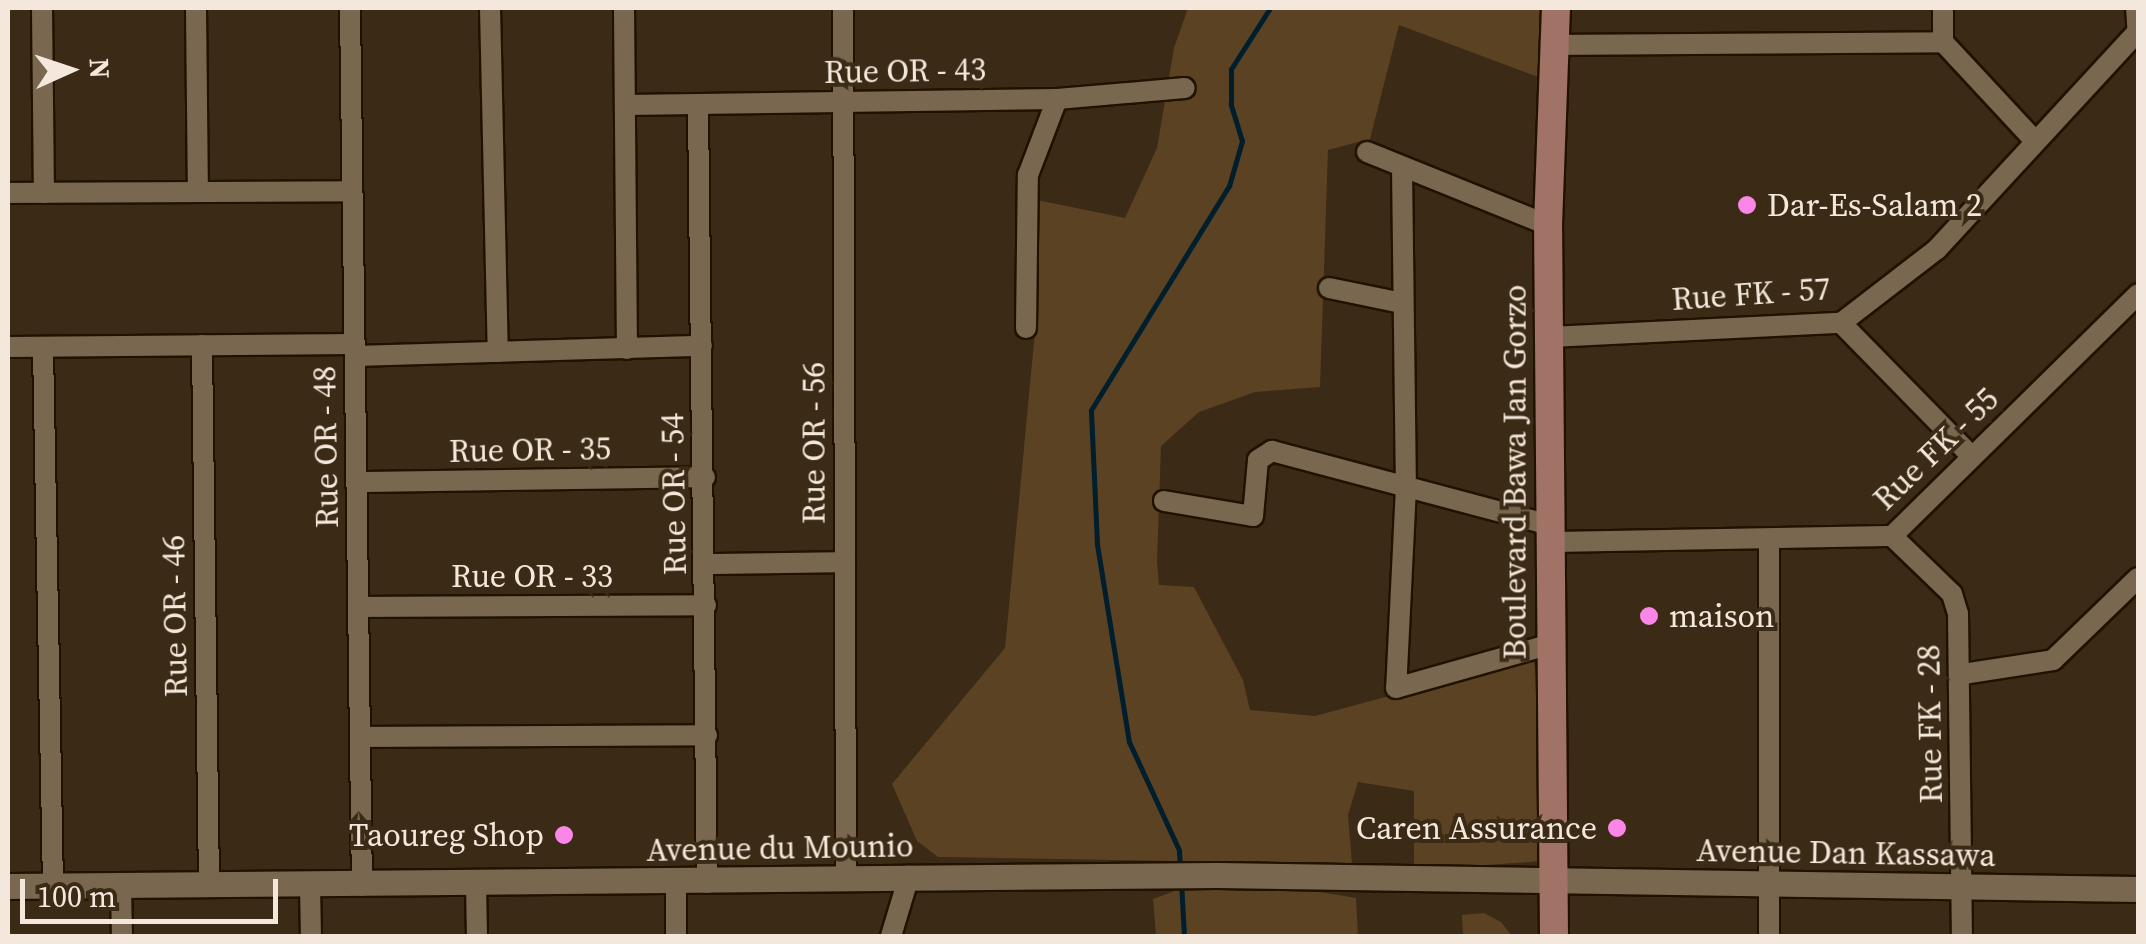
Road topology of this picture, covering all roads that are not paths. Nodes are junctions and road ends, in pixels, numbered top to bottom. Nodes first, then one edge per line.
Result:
1 (42, 8) edge
2 (196, 8) edge
3 (350, 8) edge
4 (490, 8) edge
5 (624, 8) edge
6 (842, 8) edge
7 (1556, 8) edge
8 (1942, 8) edge
9 (2136, 8) edge
10 (2138, 33) edge
11 (1943, 42) junction
12 (1556, 44) junction
13 (1185, 88) dead end
14 (1058, 99) junction
15 (843, 101) junction
16 (626, 105) junction
17 (698, 105) junction
18 (2035, 141) junction
19 (1367, 152) dead end
20 (1402, 166) junction
21 (352, 191) junction
22 (198, 192) junction
23 (44, 193) junction
24 (8, 194) edge
25 (1548, 225) junction
26 (1329, 288) dead end
27 (2137, 298) edge
28 (1402, 303) junction
29 (1841, 323) junction
30 (1026, 328) dead end
31 (1550, 338) junction
32 (202, 345) junction
33 (44, 346) junction
34 (702, 346) junction
35 (8, 347) edge
36 (627, 349) junction
37 (355, 350) junction
38 (498, 352) junction
39 (1972, 457) junction
40 (705, 478) junction
41 (356, 482) junction
42 (1406, 487) junction
43 (1164, 501) dead end
44 (1550, 534) junction
45 (1892, 536) junction
46 (1769, 540) junction
47 (844, 562) junction
48 (706, 564) junction
49 (2138, 578) edge
50 (706, 605) junction
51 (358, 606) junction
52 (1551, 644) junction
53 (1963, 674) junction
54 (707, 735) junction
55 (360, 736) junction
56 (909, 876) junction
57 (846, 878) junction
58 (1553, 882) junction
59 (707, 883) junction
60 (676, 884) junction
61 (476, 885) junction
62 (8, 886) edge
63 (53, 886) junction
64 (121, 886) junction
65 (209, 886) junction
66 (310, 886) junction
67 (362, 886) junction
68 (1768, 886) junction
69 (1962, 887) junction
70 (2138, 888) edge
71 (122, 936) edge
72 (311, 936) edge
73 (477, 936) edge
74 (676, 936) edge
75 (891, 936) edge
76 (1554, 936) edge
77 (1768, 936) edge
78 (1962, 936) edge

1 - 23 street
2 - 22 street
3 - 21 street, Rue OR - 48
4 - 38 street
5 - 16 street
6 - 15 street, Rue OR - 56
7 - 12 main road, Boulevard Bawa Jan Gorzo
8 - 11 street
9 - 10 street
10 - 18 street, Rue FK - 57
11 - 12 street
11 - 18 street
12 - 25 main road, Boulevard Bawa Jan Gorzo
13 - 14 street, Rue OR - 43
14 - 15 street, Rue OR - 43
14 - 30 street
15 - 17 street, Rue OR - 43
15 - 47 street, Rue OR - 56
16 - 17 street, Rue OR - 43
16 - 36 street
17 - 34 street, Rue OR - 54
18 - 29 street, Rue FK - 57
19 - 20 street
20 - 25 street
20 - 28 street
21 - 22 street
21 - 37 street, Rue OR - 48
22 - 23 street
23 - 24 street
25 - 31 main road, Boulevard Bawa Jan Gorzo
26 - 28 street
27 - 39 street, Rue FK - 55
28 - 42 street
29 - 31 street, Rue FK - 57
29 - 39 street
31 - 44 main road, Boulevard Bawa Jan Gorzo
32 - 33 street
32 - 37 street
32 - 65 street, Rue OR - 46
33 - 35 street
33 - 63 street
34 - 36 street
34 - 40 street, Rue OR - 54
36 - 38 street
37 - 38 street
37 - 41 street, Rue OR - 48
39 - 45 street, Rue FK - 55
40 - 41 street, Rue OR - 35
40 - 48 street, Rue OR - 54
41 - 51 street, Rue OR - 48
42 - 43 street, Rue FK - 55
42 - 44 street, Rue FK - 55
42 - 52 street
44 - 46 street, Rue FK - 55
44 - 52 main road, Boulevard Bawa Jan Gorzo
45 - 46 street, Rue FK - 55
45 - 53 street, Rue FK - 28
46 - 68 street
47 - 48 street
47 - 57 street, Rue OR - 56
48 - 50 street, Rue OR - 54
49 - 53 street
50 - 51 street, Rue OR - 33
50 - 54 street, Rue OR - 54
51 - 55 street, Rue OR - 48
52 - 58 main road, Boulevard Bawa Jan Gorzo
53 - 69 street, Rue FK - 28
54 - 55 street
54 - 59 street, Rue OR - 54
55 - 67 street, Rue OR - 48
56 - 57 street, Avenue du Mounio
56 - 58 street, Avenue du Mounio
56 - 75 street
57 - 59 street, Avenue du Mounio
58 - 68 street, Avenue Dan Kassawa
58 - 76 main road, Boulevard Bawa Jan Gorzo
59 - 60 street, Avenue du Mounio
60 - 61 street, Avenue du Mounio
60 - 74 street
61 - 67 street, Avenue du Mounio
61 - 73 street
62 - 63 street, Avenue du Mounio
63 - 64 street, Avenue du Mounio
64 - 65 street, Avenue du Mounio
64 - 71 street
65 - 66 street, Avenue du Mounio
66 - 67 street, Avenue du Mounio
66 - 72 street
68 - 69 street, Avenue Dan Kassawa
68 - 77 street
69 - 70 street, Avenue Dan Kassawa
69 - 78 street, Rue FK - 28

